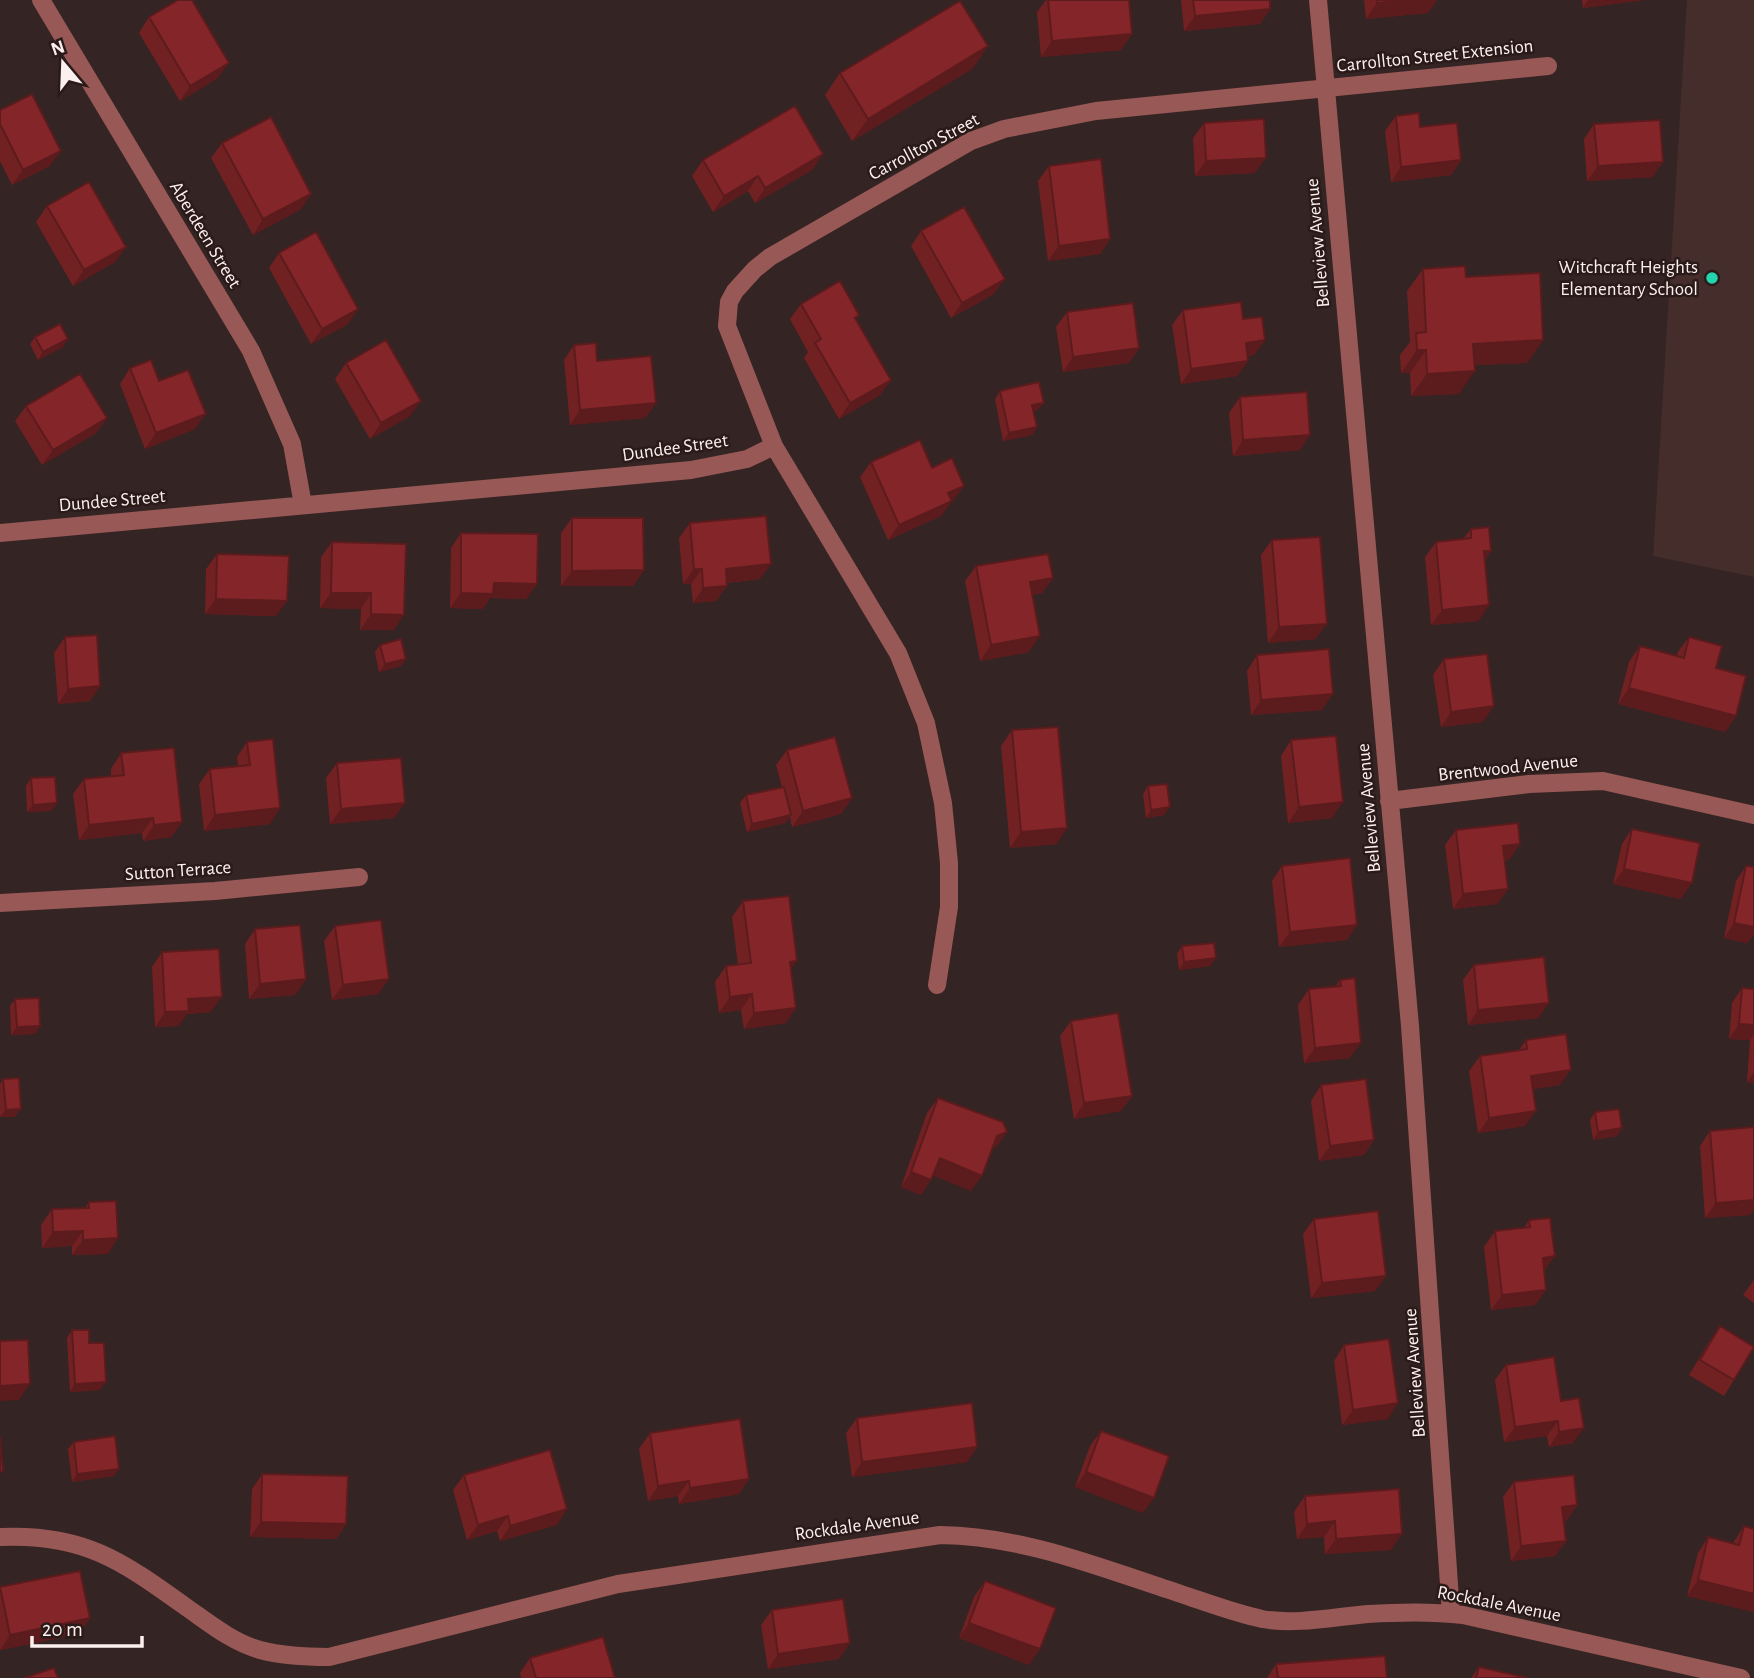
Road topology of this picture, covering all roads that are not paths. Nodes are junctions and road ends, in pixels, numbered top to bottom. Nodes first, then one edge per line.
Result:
1 (41, 0) edge
2 (1318, 0) edge
3 (1548, 66) dead end
4 (1325, 88) junction
5 (774, 446) junction
6 (303, 505) junction
7 (0, 533) edge
8 (1389, 801) junction
9 (1754, 815) edge
10 (359, 877) dead end
11 (0, 903) edge
12 (937, 985) dead end
13 (0, 1537) edge
14 (1451, 1613) junction
15 (1741, 1678) edge

1 - 6 street, Aberdeen Street
2 - 4 street, Belleview Avenue
3 - 4 street, Carrollton Street Extension
4 - 5 street, Carrollton Street
4 - 8 street, Belleview Avenue
5 - 6 street, Dundee Street
5 - 12 street
6 - 7 street, Dundee Street
8 - 9 street, Brentwood Avenue
8 - 14 street, Belleview Avenue
10 - 11 street, Sutton Terrace
13 - 14 street, Rockdale Avenue
14 - 15 street, Rockdale Avenue

